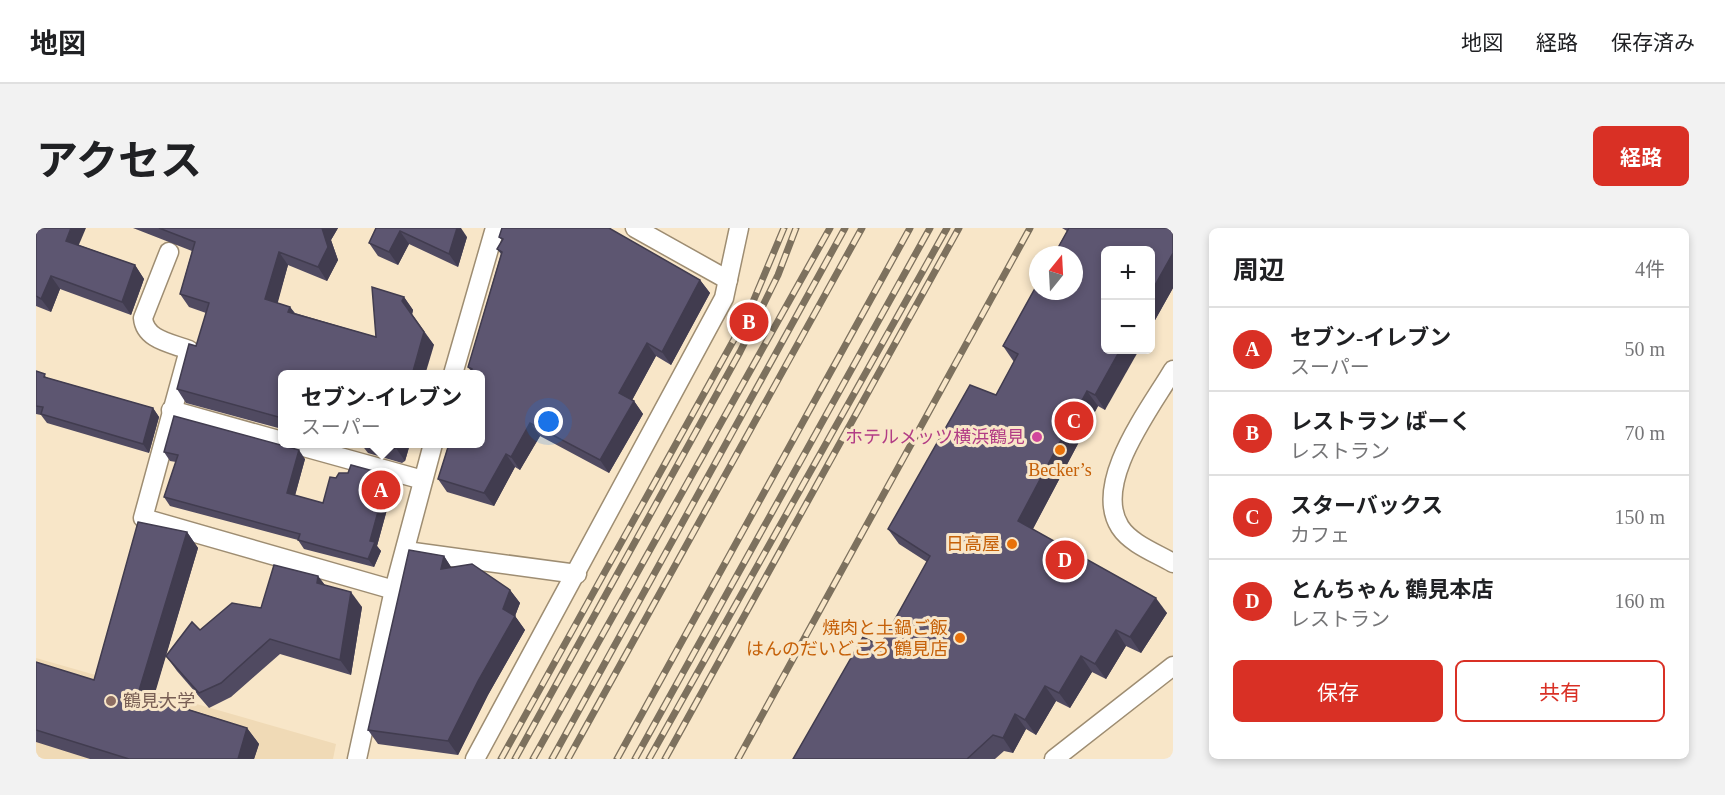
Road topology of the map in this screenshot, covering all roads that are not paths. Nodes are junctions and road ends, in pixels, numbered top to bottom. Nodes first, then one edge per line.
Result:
1 (495, 228) edge
2 (635, 228) edge
3 (738, 228) edge
4 (169, 252) dead end
5 (728, 280) junction
6 (454, 370) edge
7 (1173, 370) edge
8 (171, 410) junction
9 (278, 440) edge
10 (307, 448) edge
11 (432, 448) edge
12 (423, 480) junction
13 (404, 551) junction
14 (1173, 563) edge
15 (577, 574) junction
16 (394, 590) junction
17 (1173, 666) edge
18 (357, 759) edge
19 (475, 759) edge
20 (1054, 759) edge

1 - 6 street
2 - 5 street
3 - 5 street
4 - 8 street
5 - 15 street
7 - 14 street
8 - 9 street
8 - 16 street
10 - 12 street
11 - 12 street
12 - 13 street
13 - 15 street
13 - 16 street
15 - 19 street
16 - 18 street
17 - 20 street

